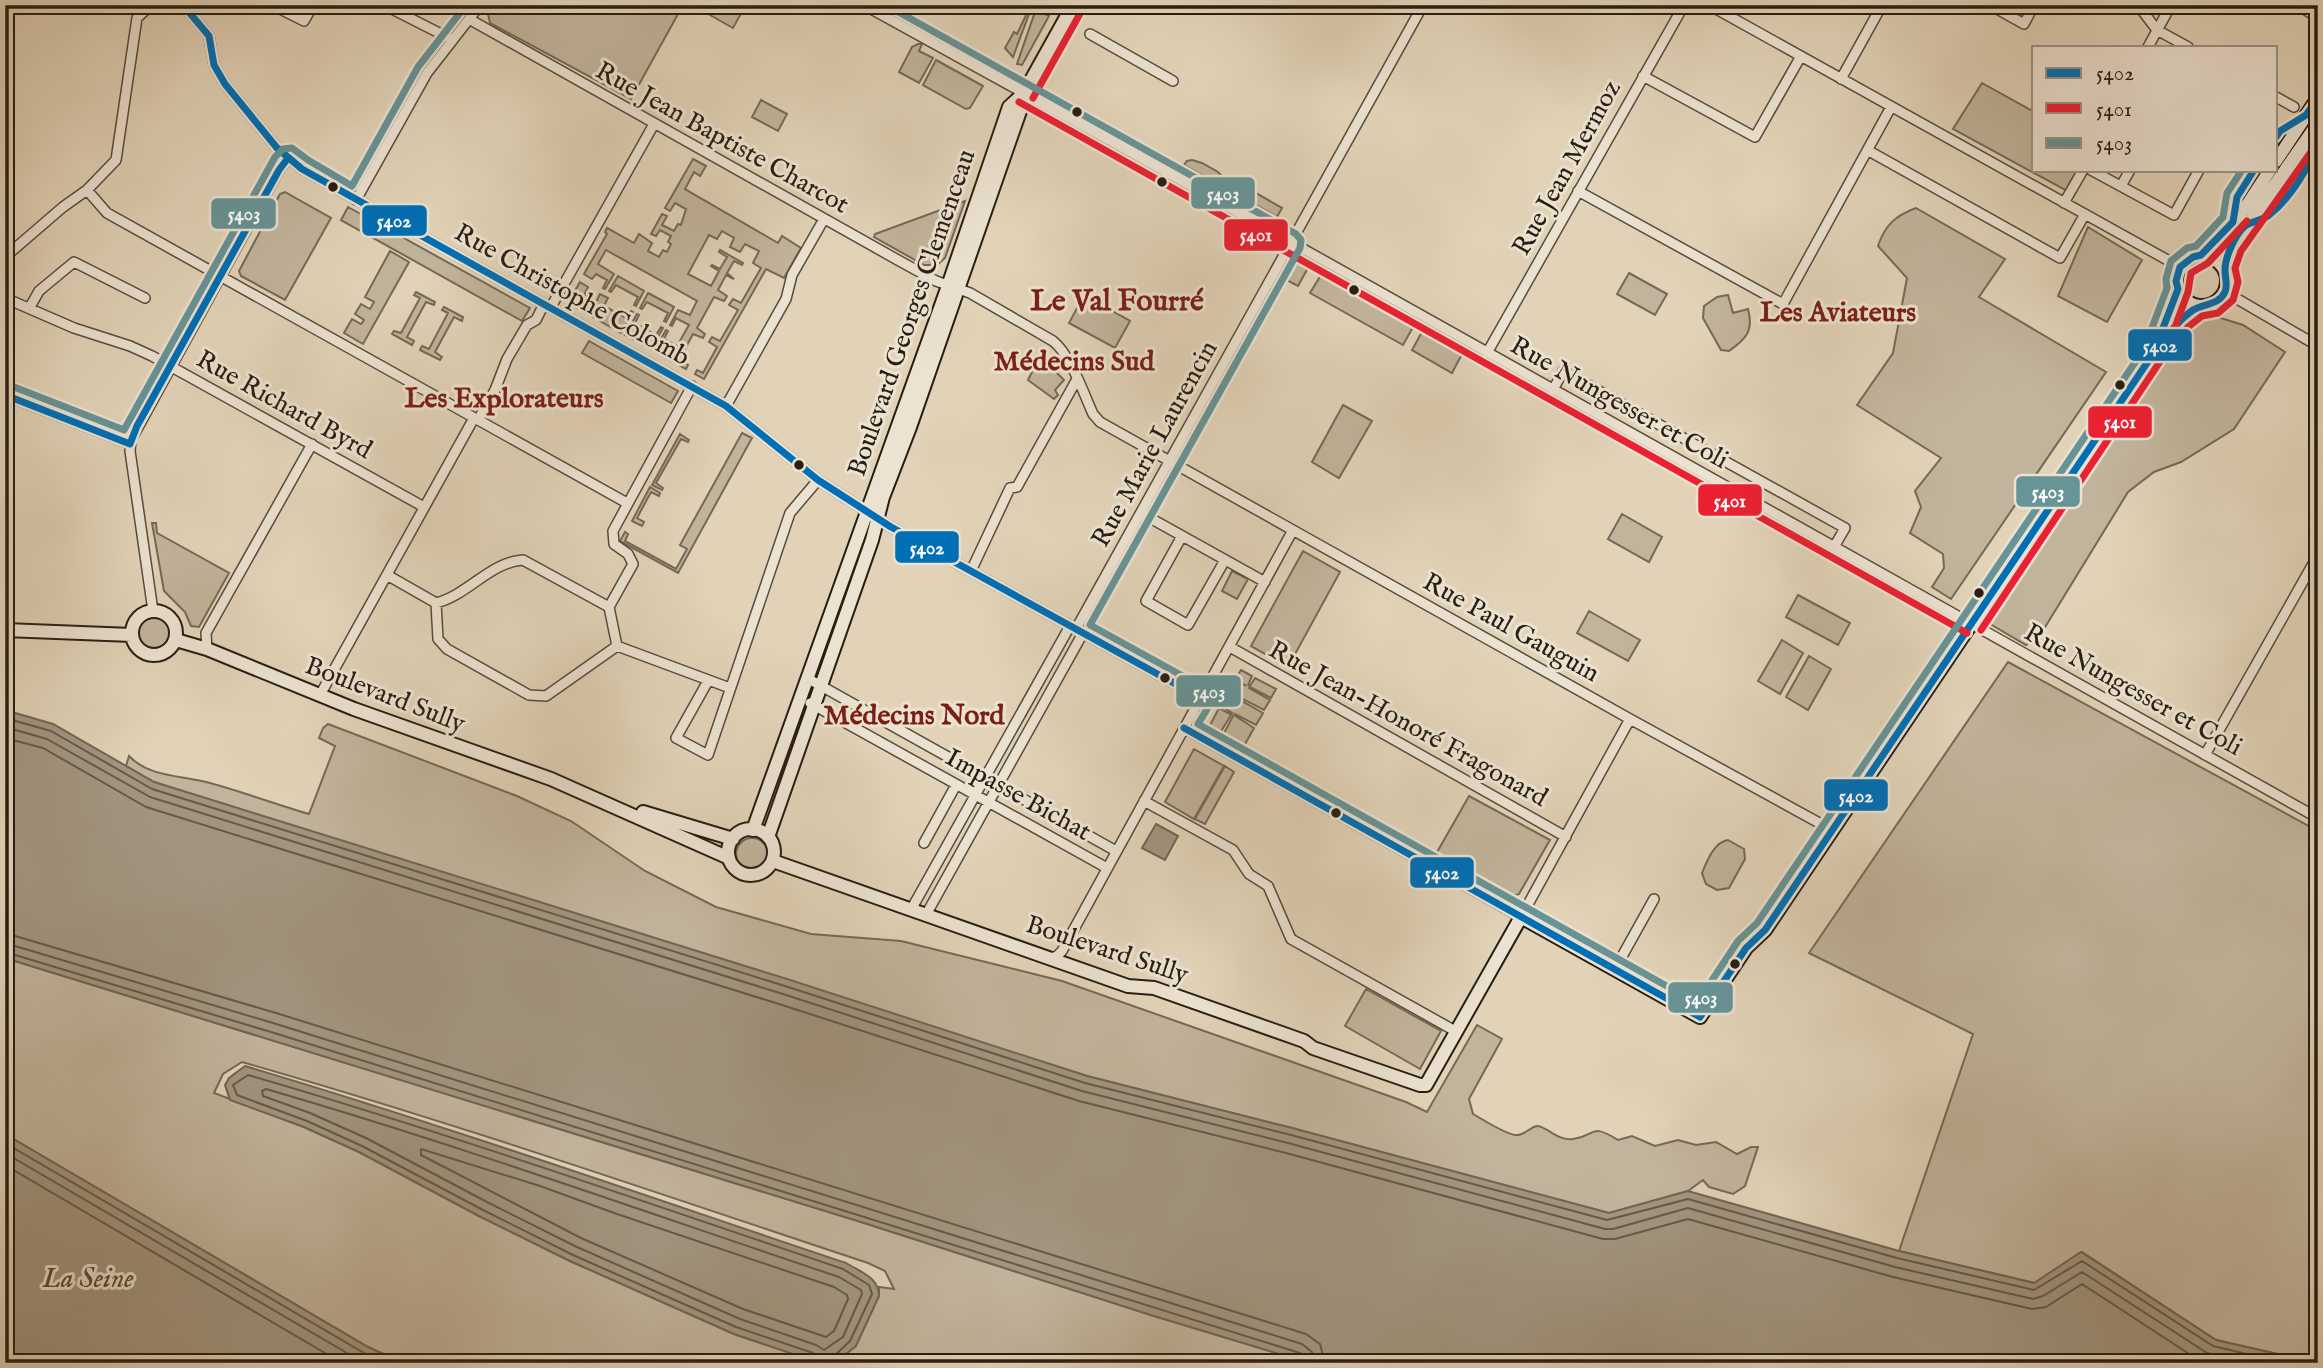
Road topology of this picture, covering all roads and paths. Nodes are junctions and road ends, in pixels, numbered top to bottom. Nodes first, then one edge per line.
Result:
1 (150, 5) edge
2 (183, 5) edge
3 (272, 5) edge
4 (313, 5) edge
5 (384, 5) edge
6 (480, 5) edge
7 (864, 5) edge
8 (1073, 5) edge
9 (1423, 5) edge
10 (1685, 5) edge
11 (1709, 5) edge
12 (1882, 5) edge
13 (1990, 5) edge
14 (2034, 5) edge
15 (2138, 5) edge
16 (2171, 5) edge
17 (2298, 5) edge
18 (2318, 18) edge
19 (469, 19) junction
20 (2157, 30) junction
21 (1090, 34) dead end
22 (452, 40) junction
23 (2149, 46) edge
24 (2186, 46) edge
25 (1801, 56) junction
26 (1643, 76) junction
27 (1842, 79) junction
28 (1173, 81) dead end
29 (1024, 93) junction
30 (2278, 98) edge
31 (2318, 98) edge
32 (1891, 107) junction
33 (2294, 107) dead end
34 (2318, 123) edge
35 (654, 124) junction
36 (1869, 151) junction
37 (288, 158) junction
38 (2278, 158) edge
39 (2082, 172) edge
40 (2095, 172) edge
41 (2129, 172) edge
42 (2198, 172) edge
43 (2269, 172) edge
44 (2121, 186) junction
45 (87, 190) junction
46 (1578, 191) junction
47 (356, 200) junction
48 (2064, 203) junction
49 (2085, 214) junction
50 (824, 219) junction
51 (1291, 243) junction
52 (2201, 255) junction
53 (5, 257) edge
54 (2180, 267) junction
55 (2224, 268) junction
56 (220, 277) junction
57 (953, 287) junction
58 (2178, 289) junction
59 (2224, 294) junction
60 (5, 298) edge
61 (145, 298) dead end
62 (547, 306) junction
63 (2198, 306) junction
64 (30, 307) junction
65 (2318, 346) edge
66 (1486, 353) junction
67 (2153, 354) junction
68 (170, 366) junction
69 (1077, 379) junction
70 (692, 386) junction
71 (1553, 390) junction
72 (5, 395) edge
73 (726, 406) junction
74 (476, 419) junction
75 (130, 444) junction
76 (312, 444) junction
77 (1170, 461) junction
78 (818, 480) junction
79 (627, 503) junction
80 (424, 507) junction
81 (1141, 513) junction
82 (872, 514) junction
83 (1293, 530) junction
84 (1182, 536) junction
85 (1834, 547) junction
86 (2318, 555) edge
87 (1225, 559) junction
88 (971, 571) junction
89 (387, 575) junction
90 (1265, 582) junction
91 (436, 603) junction
92 (609, 607) junction
93 (153, 611) junction
94 (1972, 624) junction
95 (1076, 629) junction
96 (5, 630) edge
97 (132, 635) junction
98 (176, 640) junction
99 (617, 646) junction
100 (1230, 647) junction
101 (208, 649) junction
102 (807, 678) junction
103 (708, 681) junction
104 (821, 685) junction
105 (730, 688) junction
106 (320, 695) junction
107 (800, 697) junction
108 (1201, 698) junction
109 (814, 706) junction
110 (1630, 719) junction
111 (1184, 728) junction
112 (2205, 755) junction
113 (985, 778) junction
114 (956, 785) junction
115 (998, 785) junction
116 (580, 792) junction
117 (975, 796) junction
118 (1144, 801) junction
119 (988, 803) junction
120 (2318, 818) edge
121 (752, 830) junction
122 (1832, 830) junction
123 (768, 837) junction
124 (1566, 837) junction
125 (733, 839) junction
126 (924, 842) dead end
127 (1116, 851) junction
128 (729, 858) junction
129 (773, 860) junction
130 (1107, 868) junction
131 (1654, 899) dead end
132 (912, 908) junction
133 (927, 914) junction
134 (1521, 917) junction
135 (1050, 958) junction
136 (1615, 969) junction
137 (1457, 1032) junction

1 - 45 street
2 - 37 street, Rue Christophe Colomb
3 - 4 street
5 - 22 street
6 - 19 street
7 - 29 street, Rue Nungesser et Coli
8 - 29 street, Boulevard Georges Clemenceau
9 - 51 street, Rue Marie Laurencin
10 - 26 street, Rue Jean Mermoz
11 - 25 street
12 - 27 street
13 - 14 street
15 - 20 street
16 - 20 street
17 - 18 street
19 - 22 street
19 - 35 street, Rue Jean Baptiste Charcot
20 - 23 street
20 - 24 street
21 - 28 street
22 - 47 street
25 - 26 street
25 - 27 street
26 - 46 street, Rue Jean Mermoz
27 - 32 street
29 - 51 street, Rue Nungesser et Coli
29 - 57 street, Boulevard Georges Clemenceau
30 - 33 street
31 - 38 street
32 - 36 street
32 - 48 street
34 - 55 street
35 - 50 street, Rue Jean Baptiste Charcot
35 - 62 street
36 - 46 street
36 - 49 street
37 - 47 street, Rue Christophe Colomb
37 - 56 street
39 - 48 street
40 - 44 street
41 - 44 street
42 - 44 street
43 - 52 street
45 - 53 street
45 - 56 street
46 - 66 street, Rue Jean Mermoz
47 - 62 street, Rue Christophe Colomb
48 - 49 street
49 - 54 street
50 - 57 street, Rue Jean Baptiste Charcot
50 - 73 street
51 - 66 street, Rue Nungesser et Coli
51 - 77 street, Rue Marie Laurencin
52 - 54 street
52 - 55 street
54 - 58 street
55 - 59 street
56 - 68 street
56 - 74 street
57 - 69 street, Rue Jean Baptiste Charcot
57 - 82 street, Boulevard Georges Clemenceau
58 - 63 street
58 - 67 street
59 - 63 street
59 - 65 street
60 - 64 street, Rue Richard Byrd
61 - 64 street
62 - 70 street, Rue Christophe Colomb
62 - 74 street
63 - 67 street
64 - 68 street, Rue Richard Byrd
66 - 71 street, Rue Nungesser et Coli
67 - 94 street
68 - 75 street
68 - 76 street, Rue Richard Byrd
69 - 77 street, Rue Paul Gauguin
69 - 88 street
70 - 73 street, Rue Christophe Colomb
70 - 79 street
71 - 85 street, Rue Nungesser et Coli
71 - 85 street
72 - 75 street
73 - 78 street, Rue Christophe Colomb
74 - 79 street
74 - 80 street
75 - 93 street
76 - 80 street, Rue Richard Byrd
76 - 101 street
77 - 81 street, Rue Marie Laurencin
77 - 83 street, Rue Paul Gauguin
78 - 82 street, Rue Christophe Colomb
78 - 105 street
79 - 92 street
80 - 89 street
81 - 84 street
81 - 95 street, Rue Marie Laurencin
82 - 88 street, Rue Christophe Colomb
82 - 102 street, Boulevard Georges Clemenceau
82 - 104 street, Boulevard Georges Clemenceau
83 - 90 street
83 - 110 street, Rue Paul Gauguin
84 - 87 street
84 - 87 street
85 - 94 street, Rue Nungesser et Coli
86 - 112 street
87 - 90 street
88 - 95 street, Rue Christophe Colomb
89 - 91 street
89 - 106 street
90 - 100 street
91 - 92 street
91 - 99 street
92 - 99 street
93 - 97 street
93 - 98 street
94 - 112 street, Rue Nungesser et Coli
94 - 122 street
95 - 108 street, Rue Christophe Colomb
95 - 113 street
95 - 115 street
96 - 97 street
97 - 98 street
98 - 101 street, Boulevard Sully
99 - 103 street
100 - 108 street
100 - 124 street, Rue Jean-Honoré Fragonard
101 - 106 street, Boulevard Sully
102 - 104 street, Impasse Bichat
102 - 107 street, Boulevard Georges Clemenceau
103 - 105 street
103 - 105 street
104 - 109 street, Boulevard Georges Clemenceau
104 - 113 street, Impasse Bichat
106 - 116 street, Boulevard Sully
107 - 109 street, Impasse Bichat
107 - 121 street, Boulevard Georges Clemenceau
108 - 111 street
109 - 114 street, Impasse Bichat
109 - 123 street, Boulevard Georges Clemenceau
110 - 122 street, Rue Paul Gauguin
110 - 124 street
111 - 118 street
111 - 134 street
112 - 120 street, Rue Nungesser et Coli
113 - 115 street, Impasse Bichat
113 - 117 street
114 - 117 street, Impasse Bichat
114 - 126 street
115 - 119 street
115 - 127 street, Impasse Bichat
116 - 125 street, Boulevard Sully
116 - 128 street, Boulevard Sully
117 - 119 street, Impasse Bichat
117 - 132 street
118 - 127 street
118 - 137 street
119 - 130 street, Impasse Bichat
119 - 133 street
121 - 123 street
121 - 125 street
122 - 136 street
123 - 129 street
124 - 134 street
125 - 128 street
127 - 130 street
128 - 129 street
129 - 132 street, Boulevard Sully
130 - 135 street
131 - 136 street
132 - 133 street, Boulevard Sully
133 - 135 street, Boulevard Sully
134 - 136 street
134 - 137 street
135 - 137 street, Boulevard Sully

